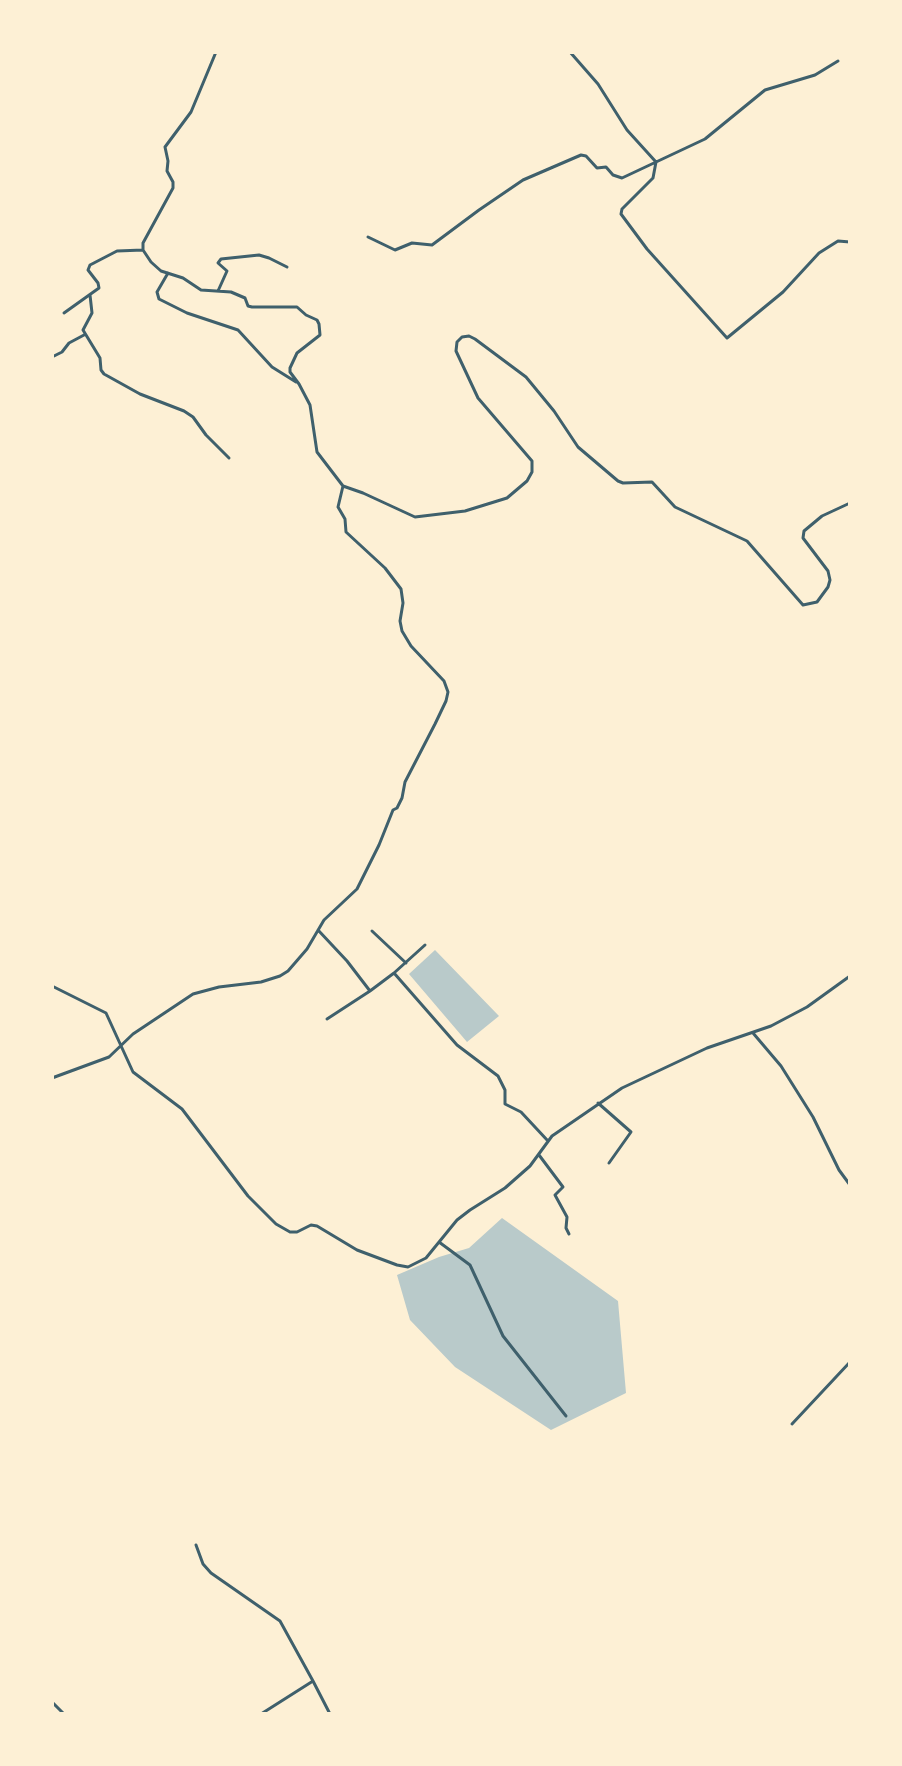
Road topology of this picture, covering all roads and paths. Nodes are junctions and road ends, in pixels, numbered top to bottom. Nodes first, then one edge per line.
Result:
1 (216, 52) edge
2 (570, 52) edge
3 (838, 61) dead end
4 (656, 162) junction
5 (368, 237) dead end
6 (849, 242) edge
7 (143, 250) junction
8 (287, 267) dead end
9 (168, 273) junction
10 (218, 291) junction
11 (90, 295) junction
12 (64, 314) dead end
13 (84, 335) junction
14 (52, 357) edge
15 (299, 384) junction
16 (229, 459) dead end
17 (342, 486) junction
18 (849, 503) edge
19 (318, 930) junction
20 (372, 932) dead end
21 (425, 945) dead end
22 (406, 963) junction
23 (394, 973) junction
24 (849, 976) edge
25 (52, 986) edge
26 (370, 991) junction
27 (327, 1019) dead end
28 (753, 1033) junction
29 (121, 1046) junction
30 (52, 1078) edge
31 (598, 1103) junction
32 (548, 1141) junction
33 (539, 1155) junction
34 (609, 1163) dead end
35 (849, 1185) edge
36 (569, 1234) dead end
37 (439, 1242) junction
38 (849, 1362) edge
39 (566, 1416) dead end
40 (792, 1424) dead end
41 (196, 1545) dead end
42 (313, 1681) junction
43 (52, 1702) edge
44 (64, 1713) edge
45 (261, 1713) edge
46 (330, 1713) edge

1 - 7 street
2 - 4 street
3 - 4 street
4 - 5 street
4 - 6 street
7 - 9 street
7 - 11 street
8 - 10 street
9 - 10 street
9 - 15 street
10 - 15 street
11 - 12 street
11 - 13 street
13 - 14 street
13 - 16 street
15 - 17 street
17 - 18 street
17 - 19 street
19 - 26 street
19 - 29 street
20 - 22 street
21 - 22 street
22 - 23 street
23 - 26 street
23 - 32 street
24 - 28 street
25 - 29 street
26 - 27 street
28 - 31 street
28 - 35 street
29 - 30 street
29 - 37 street
31 - 32 street
31 - 34 street
32 - 33 street
33 - 36 street
33 - 37 street
37 - 39 street
38 - 40 street
41 - 42 street
42 - 45 street
42 - 46 street
43 - 44 street

